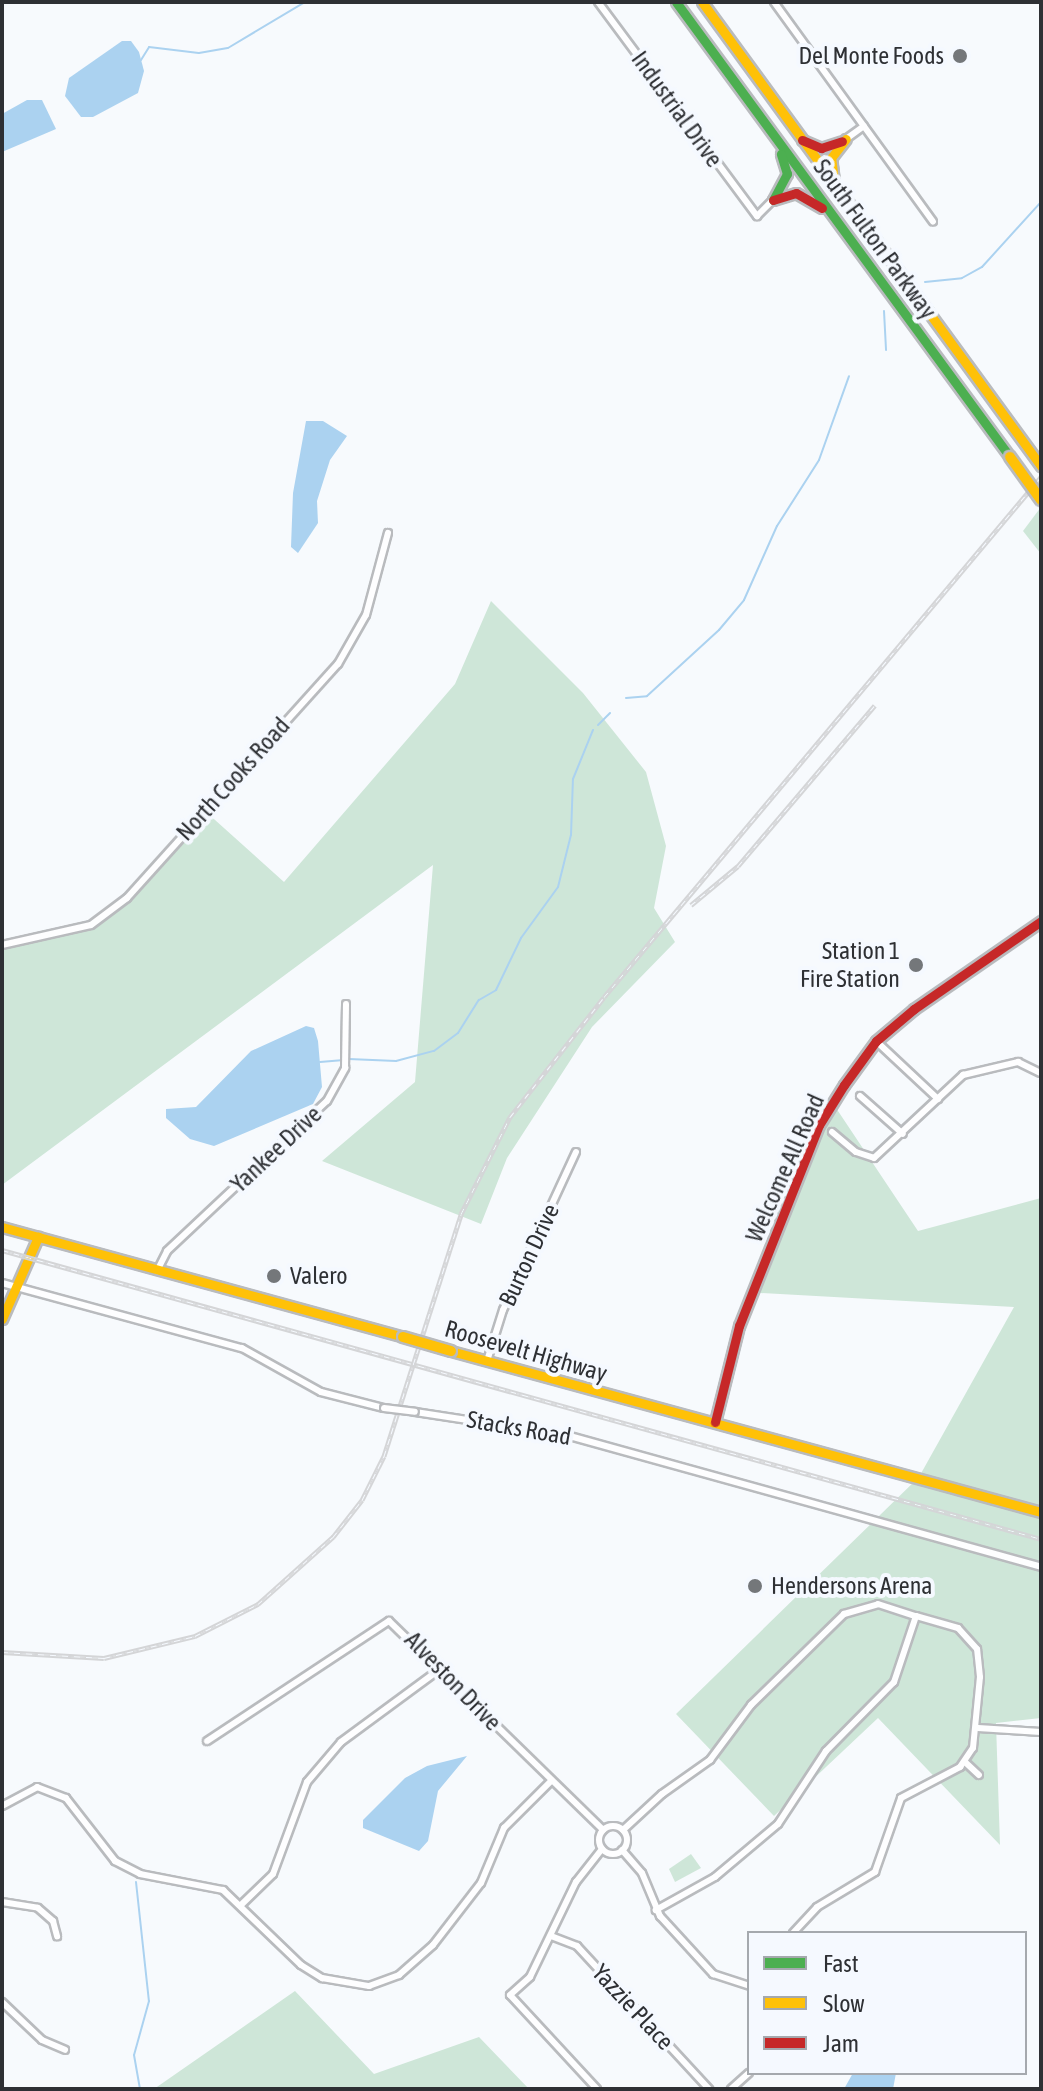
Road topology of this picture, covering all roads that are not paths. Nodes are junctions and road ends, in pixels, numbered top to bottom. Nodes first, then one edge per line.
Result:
1 (598, 2) edge
2 (676, 2) edge
3 (702, 2) edge
4 (774, 2) edge
5 (765, 123) junction
6 (864, 126) junction
7 (799, 138) junction
8 (846, 139) junction
9 (836, 187) junction
10 (773, 200) junction
11 (836, 221) junction
12 (933, 222) dead end
13 (1041, 466) edge
14 (1041, 500) edge
15 (388, 533) dead end
16 (1041, 921) edge
17 (2, 945) edge
18 (346, 1004) dead end
19 (876, 1041) junction
20 (1041, 1073) edge
21 (860, 1096) dead end
22 (938, 1099) junction
23 (832, 1132) dead end
24 (903, 1134) junction
25 (576, 1152) dead end
26 (2, 1227) edge
27 (38, 1237) junction
28 (157, 1272) junction
29 (2, 1283) edge
30 (16, 1287) junction
31 (2, 1319) edge
32 (487, 1361) junction
33 (715, 1422) junction
34 (1041, 1512) edge
35 (1041, 1567) edge
36 (916, 1616) junction
37 (440, 1669) junction
38 (978, 1728) junction
39 (1041, 1732) edge
40 (207, 1741) dead end
41 (965, 1762) junction
42 (979, 1775) dead end
43 (551, 1781) junction
44 (2, 1806) edge
45 (603, 1830) junction
46 (623, 1830) junction
47 (602, 1849) junction
48 (622, 1850) junction
49 (2, 1902) edge
50 (242, 1904) junction
51 (656, 1910) junction
52 (795, 1931) edge
53 (57, 1936) dead end
54 (551, 1936) junction
55 (747, 1985) edge
56 (2, 2002) edge
57 (65, 2050) dead end
58 (747, 2075) edge
59 (597, 2089) edge
60 (709, 2089) edge
61 (731, 2089) edge

1 - 10 street, Industrial Drive
2 - 5 main road, South Fulton Parkway
3 - 7 main road, South Fulton Parkway
4 - 6 street
5 - 10 main road
5 - 11 main road, South Fulton Parkway
6 - 8 street
6 - 12 street
7 - 8 main road
7 - 9 main road, South Fulton Parkway
8 - 9 main road
9 - 13 main road, South Fulton Parkway
10 - 11 main road
11 - 14 main road, South Fulton Parkway, bridge
15 - 17 street, North Cooks Road
16 - 19 main road, Welcome All Road
18 - 28 street, Yankee Drive
19 - 22 street
19 - 33 main road, Welcome All Road
20 - 22 street
21 - 24 street
22 - 24 street
23 - 24 street
25 - 32 street, Burton Drive
26 - 27 main road, Roosevelt Highway
27 - 28 main road, Roosevelt Highway
27 - 30 main road
28 - 32 main road, Roosevelt Highway, bridge
29 - 30 street, Stacks Road
30 - 31 main road
30 - 35 street, Stacks Road, bridge
32 - 33 main road, Roosevelt Highway
33 - 34 main road, Roosevelt Highway
36 - 38 street
36 - 46 street
36 - 51 street
37 - 40 street, Alveston Drive
37 - 43 street, Alveston Drive
37 - 50 street
38 - 39 street
38 - 41 street
41 - 42 street
41 - 52 street
43 - 45 street, Alveston Drive
43 - 50 street
44 - 50 street
45 - 46 street
45 - 47 street
46 - 48 street
47 - 48 street
47 - 54 street
48 - 51 street
49 - 53 street
51 - 55 street
54 - 59 street
54 - 60 street, Yazzie Place
56 - 57 street
58 - 61 street

